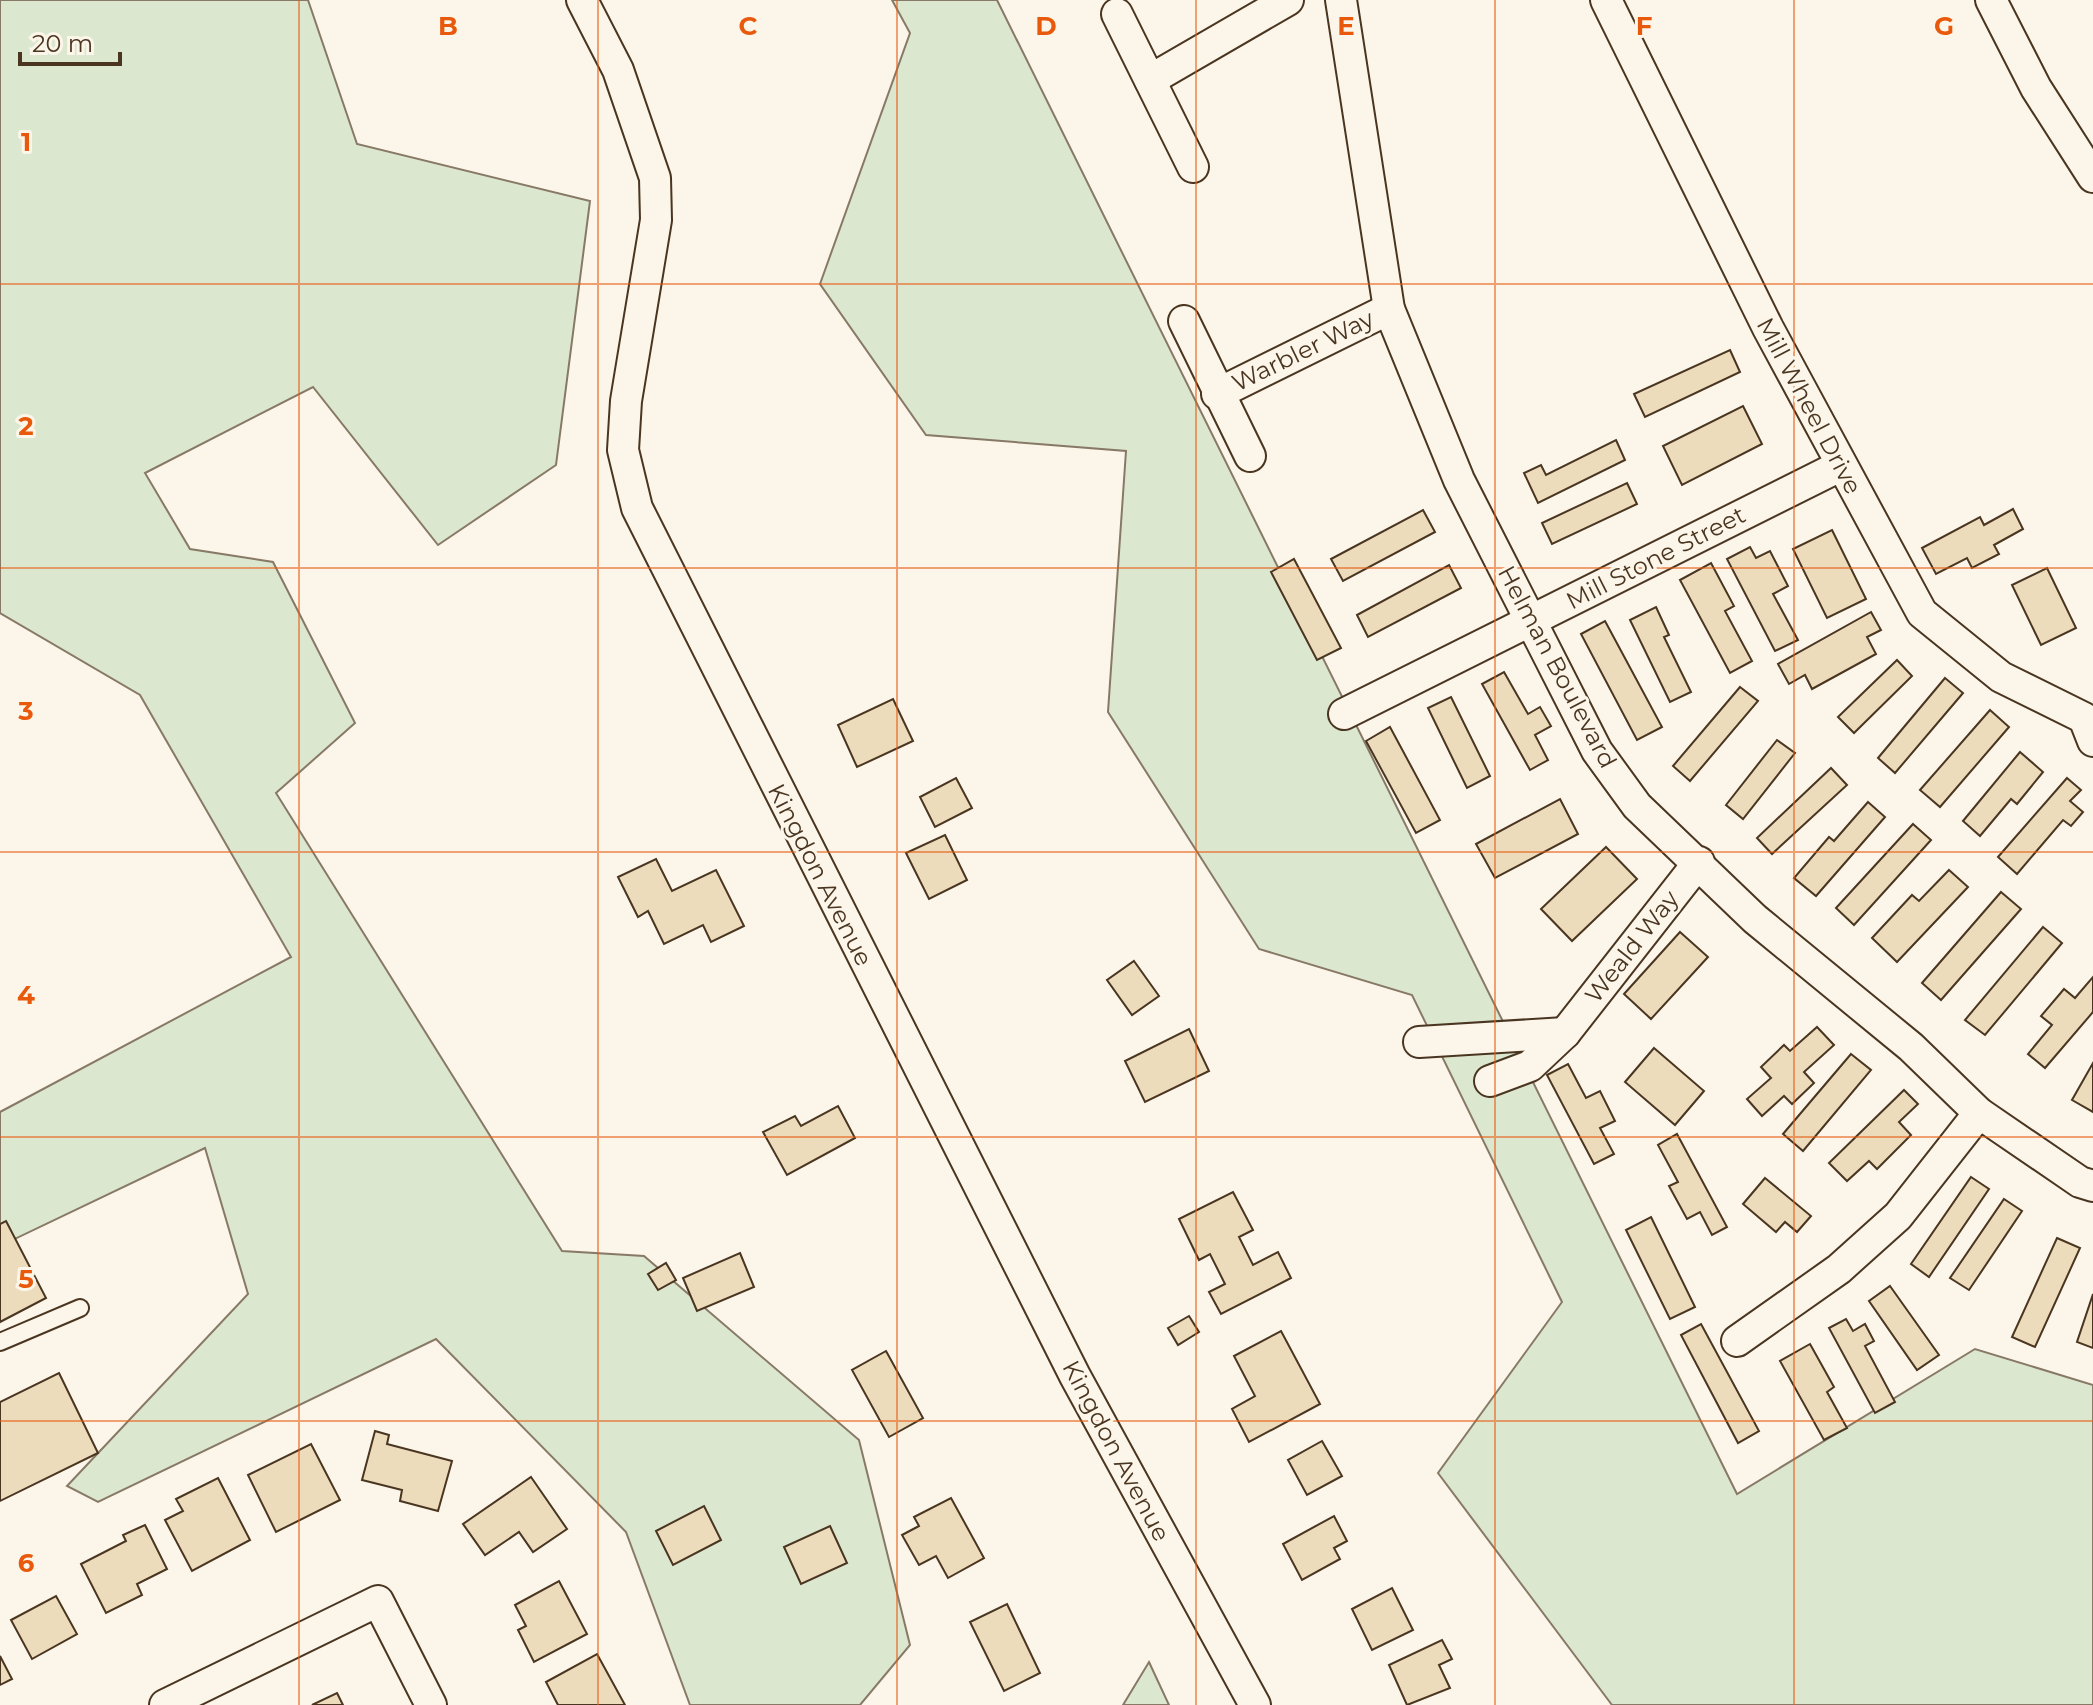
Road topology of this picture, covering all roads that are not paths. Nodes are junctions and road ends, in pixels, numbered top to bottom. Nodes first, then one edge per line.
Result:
1 (582, 0) edge
2 (1288, 0) edge
3 (1341, 0) edge
4 (1606, 0) edge
5 (1991, 0) edge
6 (1117, 14) dead end
7 (1150, 80) junction
8 (1193, 167) dead end
9 (2093, 177) edge
10 (1389, 309) junction
11 (1184, 321) dead end
12 (1217, 394) junction
13 (1250, 456) dead end
14 (1840, 466) junction
15 (1530, 621) junction
16 (1344, 714) dead end
17 (2090, 724) edge
18 (1699, 862) junction
19 (1565, 1033) junction
20 (1419, 1042) dead end
21 (1490, 1081) dead end
22 (1979, 1113) junction
23 (2093, 1186) edge
24 (80, 1308) dead end
25 (1737, 1341) dead end
26 (0, 1342) edge
27 (165, 1705) edge
28 (431, 1705) edge
29 (1255, 1705) edge

1 - 29 street, Kingdon Avenue
2 - 7 street
3 - 10 street, Helman Boulevard
4 - 14 street, Mill Wheel Drive
5 - 9 street
6 - 7 street
7 - 8 street
10 - 12 street, Warbler Way
10 - 15 street, Helman Boulevard
11 - 12 street
12 - 13 street
14 - 15 street, Mill Stone Street
14 - 17 street, Mill Wheel Drive
15 - 16 street, Mill Stone Street
15 - 18 street, Helman Boulevard
18 - 19 street, Weald Way
18 - 22 street, Helman Boulevard
19 - 20 street
19 - 21 street, Weald Way
22 - 23 street, Helman Boulevard
22 - 25 street
24 - 26 lane
27 - 28 street

